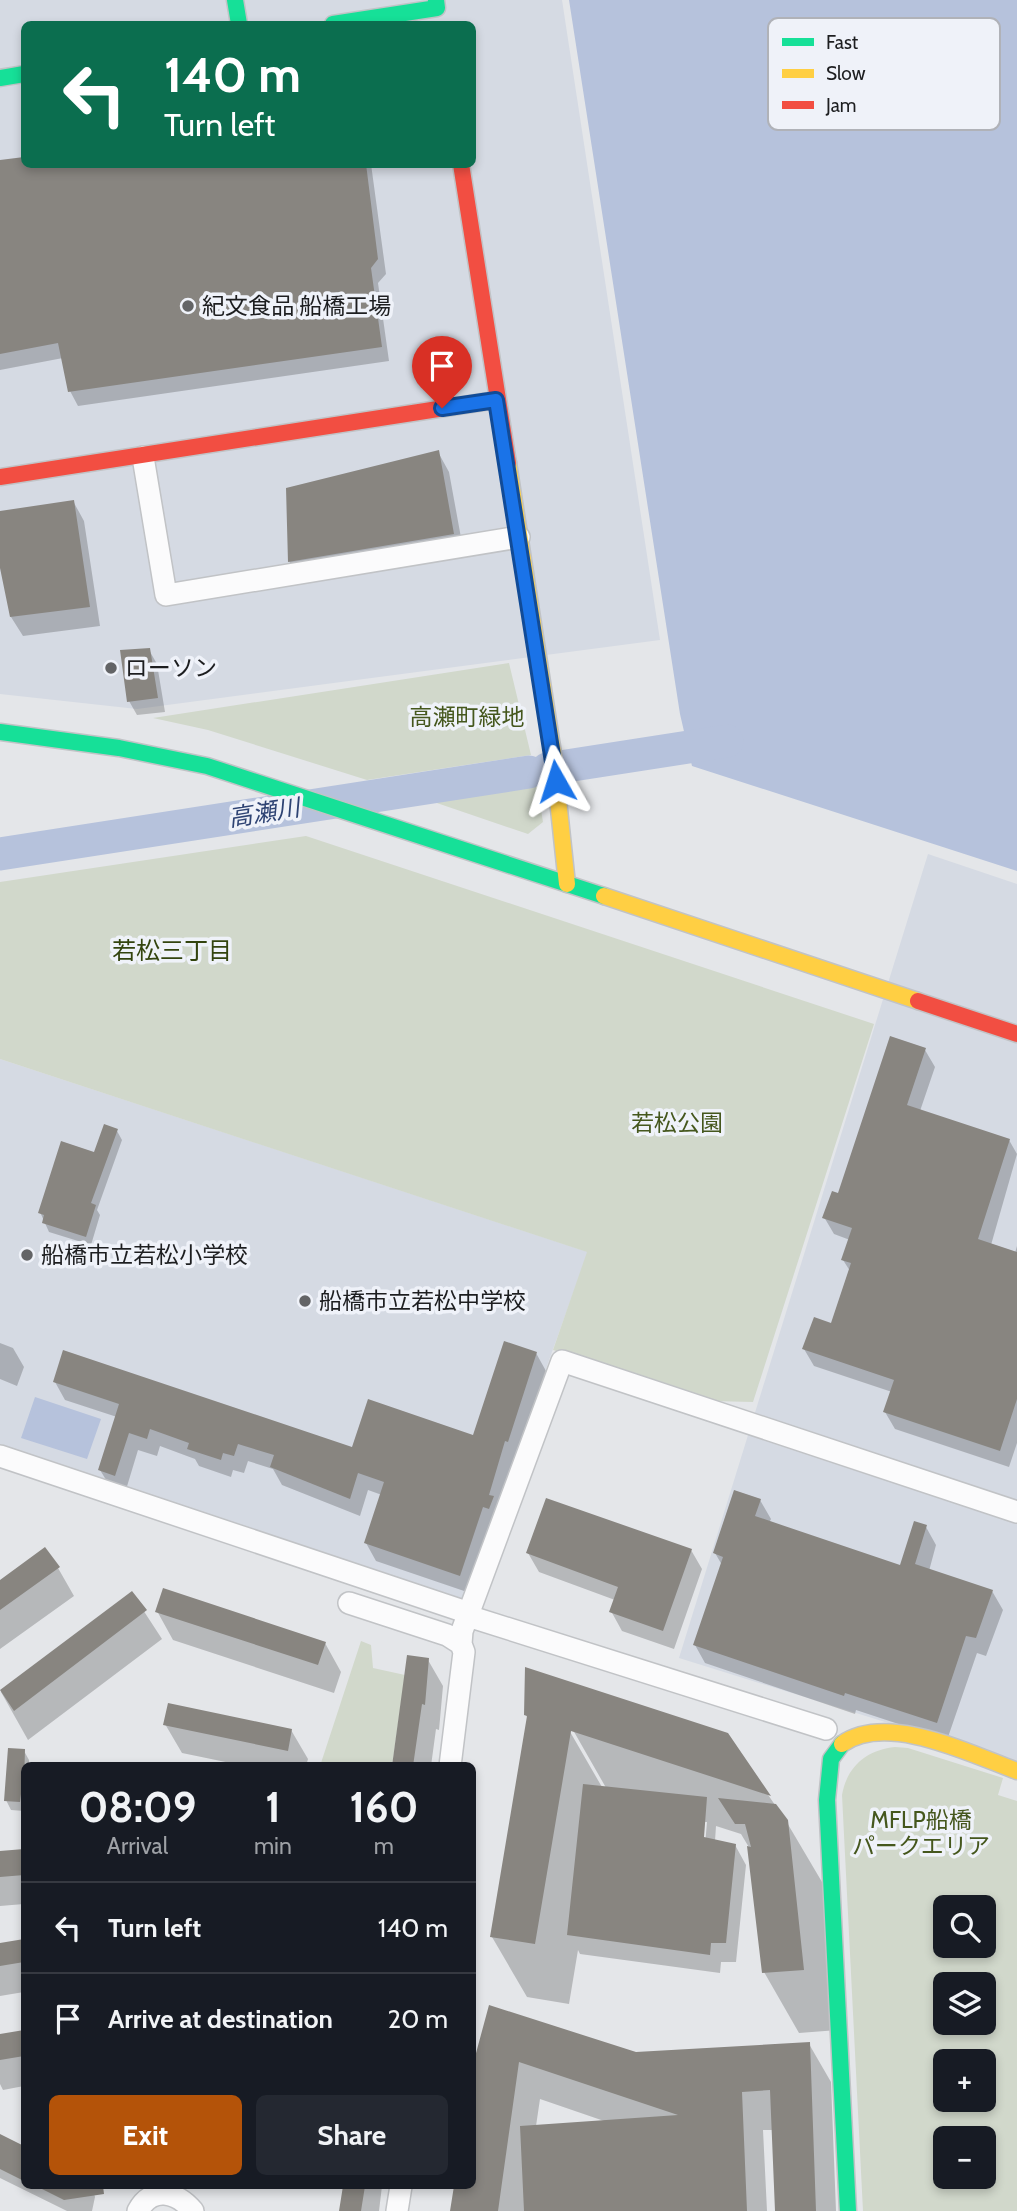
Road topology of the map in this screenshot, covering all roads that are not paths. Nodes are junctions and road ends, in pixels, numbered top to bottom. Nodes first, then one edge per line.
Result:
1 (235, 0) edge
2 (438, 11) edge
3 (238, 21) edge
4 (357, 21) edge
5 (21, 74) edge
6 (0, 78) edge
7 (461, 168) edge
8 (496, 400) junction
9 (143, 457) junction
10 (0, 477) edge
11 (519, 537) junction
12 (0, 732) edge
13 (567, 884) junction
14 (1017, 1034) edge
15 (0, 1456) edge
16 (1017, 1512) edge
17 (349, 1603) dead end
18 (468, 1614) junction
19 (461, 1644) junction
20 (826, 1729) dead end
21 (450, 1762) edge
22 (1017, 1770) edge
23 (401, 2189) edge
24 (138, 2211) edge
25 (193, 2211) edge
26 (397, 2211) edge
27 (848, 2211) edge

1 - 3 street
2 - 4 street
5 - 6 street
7 - 8 street
8 - 9 street
8 - 11 street
9 - 10 street
9 - 11 street
11 - 13 street
12 - 13 street
13 - 14 street
15 - 18 street
16 - 18 street
17 - 19 street
18 - 19 street
18 - 20 street
19 - 21 street
22 - 27 street
23 - 26 street
24 - 25 street

